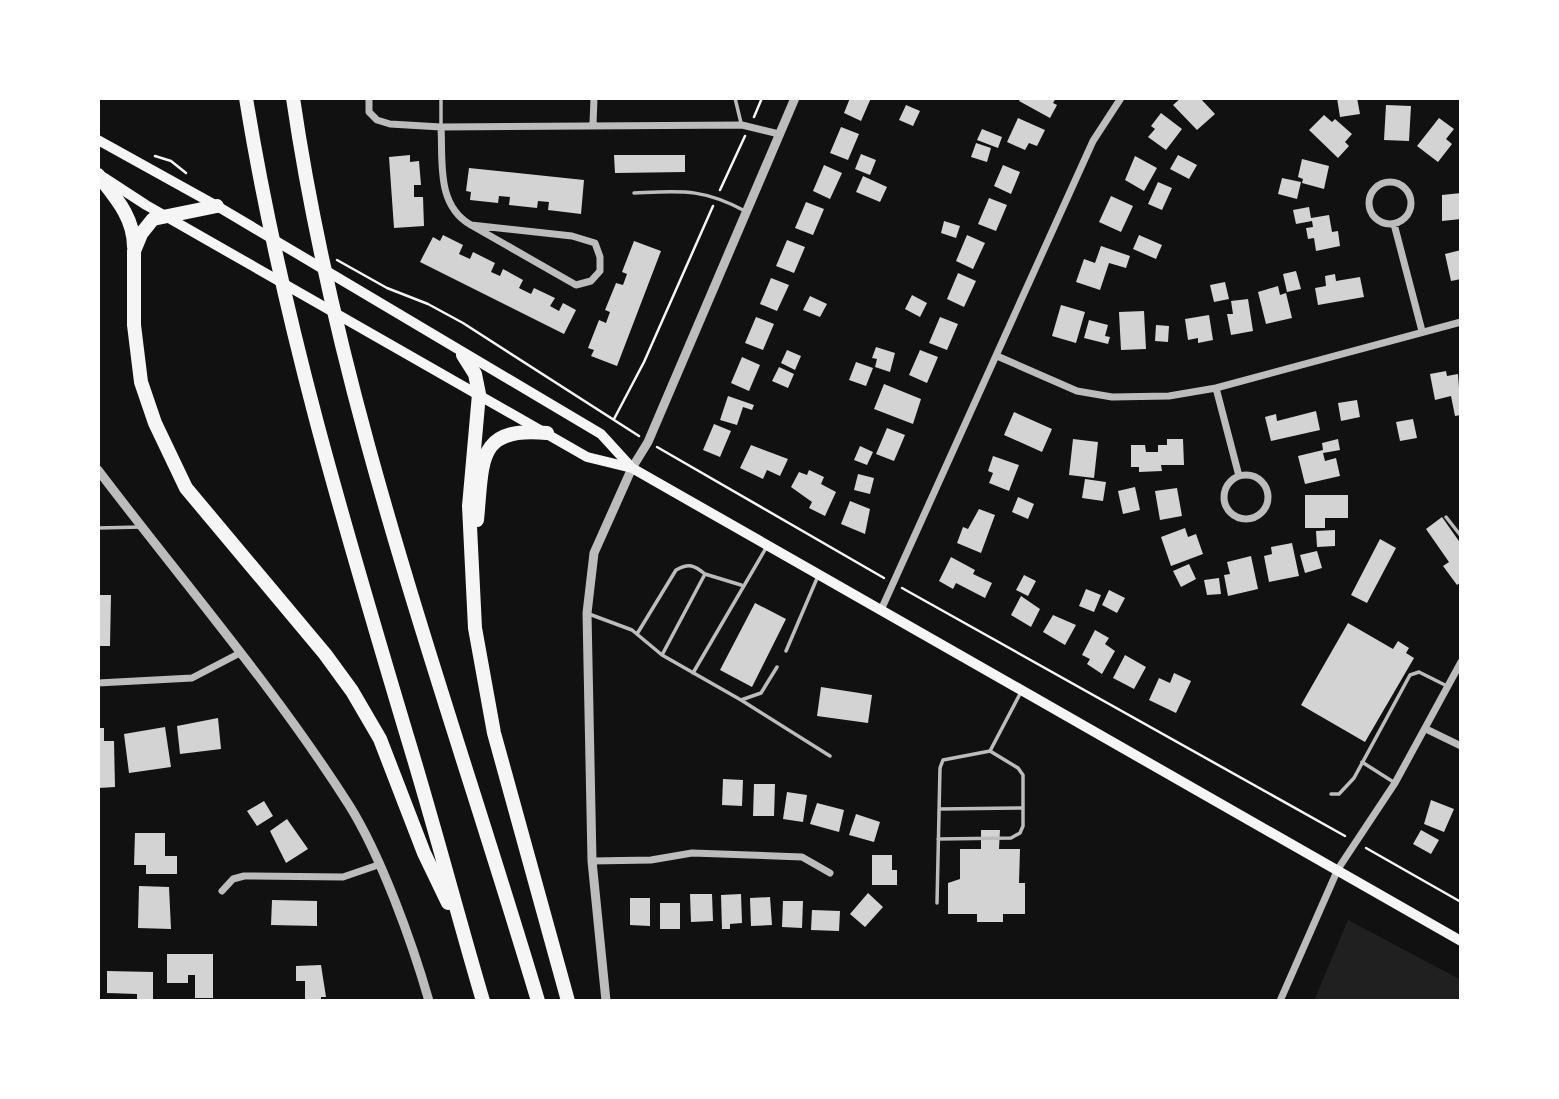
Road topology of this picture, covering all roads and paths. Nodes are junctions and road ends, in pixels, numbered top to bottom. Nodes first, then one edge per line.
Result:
1 (246, 98) edge
2 (293, 98) edge
3 (369, 98) edge
4 (441, 98) edge
5 (594, 98) edge
6 (735, 98) edge
7 (762, 98) edge
8 (794, 98) edge
9 (1121, 98) edge
10 (593, 124) junction
11 (746, 125) junction
12 (440, 127) junction
13 (779, 134) junction
14 (98, 140) edge
15 (145, 152) dead end
16 (98, 174) edge
17 (192, 177) dead end
18 (635, 192) dead end
19 (717, 196) junction
20 (217, 206) junction
21 (745, 211) junction
22 (164, 215) junction
23 (1394, 224) junction
24 (471, 225) junction
25 (134, 251) junction
26 (330, 256) dead end
27 (1461, 322) edge
28 (1422, 331) junction
29 (463, 355) junction
30 (997, 356) junction
31 (1216, 388) junction
32 (479, 394) junction
33 (547, 433) junction
34 (668, 453) dead end
35 (632, 468) junction
36 (98, 470) edge
37 (1239, 476) junction
38 (1446, 517) dead end
39 (141, 527) junction
40 (98, 528) edge
41 (1461, 536) edge
42 (768, 545) junction
43 (472, 566) junction
44 (705, 574) junction
45 (819, 575) junction
46 (893, 583) junction
47 (741, 585) junction
48 (881, 610) junction
49 (587, 614) junction
50 (637, 634) junction
51 (786, 651) dead end
52 (240, 653) junction
53 (662, 655) junction
54 (1461, 662) edge
55 (777, 667) dead end
56 (692, 673) junction
57 (98, 683) edge
58 (1449, 687) junction
59 (1022, 690) junction
60 (741, 701) junction
61 (1426, 730) junction
62 (1461, 746) edge
63 (990, 751) junction
64 (830, 756) dead end
65 (1362, 762) junction
66 (1395, 783) junction
67 (1331, 794) dead end
68 (1023, 808) junction
69 (939, 809) junction
70 (1333, 829) dead end
71 (938, 839) junction
72 (1378, 855) dead end
73 (592, 861) junction
74 (378, 865) junction
75 (1338, 869) junction
76 (830, 873) dead end
77 (222, 891) dead end
78 (1461, 902) edge
79 (937, 903) dead end
80 (464, 936) junction
81 (1461, 941) edge
82 (429, 1001) edge
83 (483, 1001) edge
84 (538, 1001) edge
85 (568, 1001) edge
86 (606, 1001) edge
87 (1280, 1001) edge

1 - 80 highway
2 - 84 highway
3 - 12 street
4 - 12 lane
5 - 10 street
6 - 11 lane
7 - 11 path
8 - 13 street
9 - 30 street
10 - 11 street
10 - 12 street
11 - 13 street
11 - 19 path
12 - 24 street
13 - 21 street
14 - 20 main road
15 - 17 path
16 - 22 main road
16 - 25 highway
18 - 19 lane
19 - 21 lane
19 - 26 path
20 - 22 highway
20 - 29 main road
21 - 35 street
22 - 25 highway
22 - 32 main road
23 - 23 street
23 - 28 street
24 - 24 street
25 - 80 highway
27 - 28 street
28 - 31 street
29 - 32 highway
29 - 35 main road
30 - 31 street
30 - 46 street
31 - 37 street
32 - 33 main road
32 - 43 highway
33 - 35 main road
33 - 43 highway
34 - 46 path
35 - 42 main road
35 - 49 street
36 - 39 street
37 - 37 street
38 - 41 lane
39 - 40 lane
39 - 52 street
42 - 45 main road
42 - 47 lane
43 - 85 highway
44 - 47 lane
44 - 50 lane
44 - 53 lane
45 - 48 main road
45 - 51 lane
46 - 48 street
46 - 70 path
47 - 56 lane
48 - 59 main road
49 - 50 lane
49 - 73 street
50 - 53 lane
52 - 57 street
52 - 74 street
53 - 56 lane
54 - 58 street
55 - 60 lane
56 - 60 lane
58 - 61 street
58 - 65 lane
59 - 63 lane
59 - 75 main road
60 - 64 lane
61 - 62 street
61 - 66 street
63 - 68 lane
63 - 69 lane
65 - 66 lane
65 - 67 lane
66 - 75 street
68 - 69 lane
68 - 71 lane
69 - 71 lane
71 - 79 lane
72 - 78 path
73 - 76 street
73 - 86 street
74 - 77 street
74 - 82 street
75 - 81 main road
75 - 87 street
80 - 83 highway

